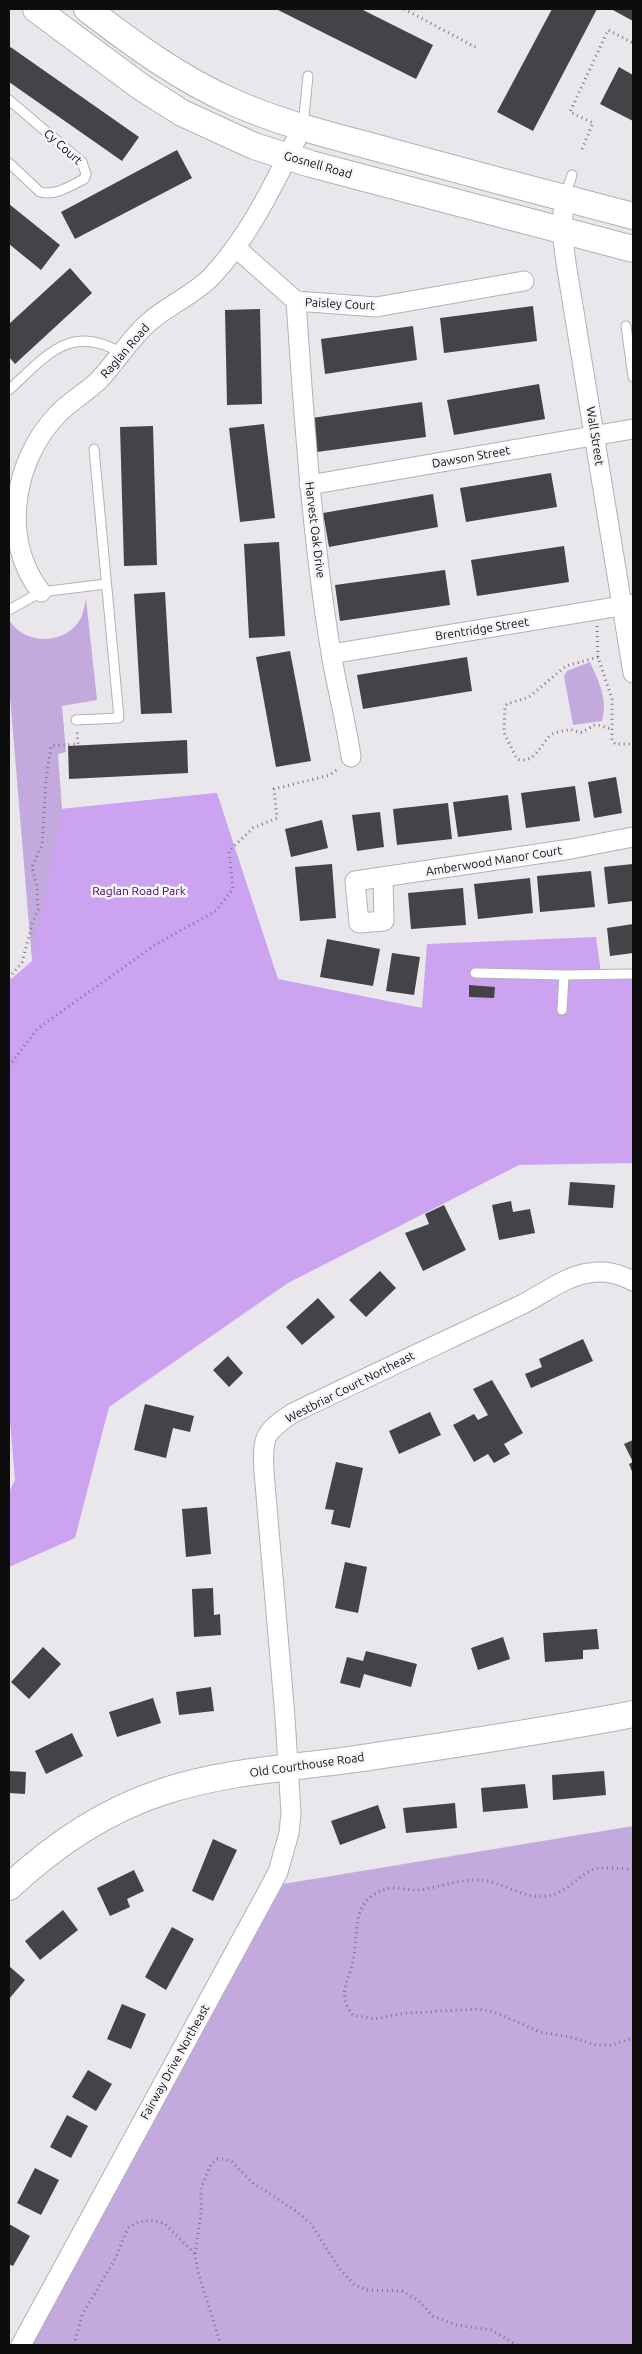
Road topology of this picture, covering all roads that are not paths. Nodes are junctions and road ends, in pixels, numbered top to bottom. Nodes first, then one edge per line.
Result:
1 (36, 9) edge
2 (87, 9) edge
3 (308, 76) dead end
4 (9, 100) edge
5 (302, 128) junction
6 (288, 157) junction
7 (9, 163) edge
8 (568, 187) junction
9 (633, 216) edge
10 (562, 230) junction
11 (235, 247) junction
12 (633, 249) edge
13 (524, 281) dead end
14 (296, 301) junction
15 (626, 326) dead end
16 (121, 353) junction
17 (633, 376) edge
18 (9, 390) edge
19 (633, 429) edge
20 (595, 436) junction
21 (94, 449) dead end
22 (309, 485) junction
23 (106, 584) junction
24 (41, 592) junction
25 (628, 605) edge
26 (9, 610) edge
27 (331, 654) junction
28 (633, 673) edge
29 (76, 720) road end
30 (351, 758) road end
31 (633, 837) edge
32 (383, 878) junction
33 (475, 972) dead end
34 (633, 974) edge
35 (564, 975) junction
36 (562, 1010) dead end
37 (633, 1282) edge
38 (633, 1714) edge
39 (287, 1768) junction
40 (9, 1887) edge
41 (21, 2345) edge

1 - 6 main road, Gosnell Road
2 - 5 main road
3 - 5 lane
4 - 7 lane, Cy Court
5 - 6 street, Raglan Road
5 - 8 main road
6 - 10 main road, Gosnell Road
6 - 11 street, Raglan Road
8 - 9 main road
8 - 10 street, Wall Street
10 - 12 main road, Gosnell Road
10 - 20 street, Wall Street
11 - 14 street, Paisley Court
11 - 16 street, Raglan Road
13 - 14 street, Paisley Court
14 - 22 street, Harvest Oak Drive
15 - 17 lane
16 - 18 lane
16 - 24 street, Raglan Road
19 - 20 street, Dawson Street
20 - 22 street, Dawson Street
20 - 25 street, Wall Street
21 - 23 lane
22 - 27 street, Harvest Oak Drive
23 - 24 lane
23 - 29 lane
24 - 26 lane
25 - 27 street, Brentridge Street
25 - 28 street, Wall Street
27 - 30 street, Harvest Oak Drive
31 - 32 street, Amberwood Manor Court
32 - 32 street, Amberwood Manor Court
33 - 35 lane
34 - 35 lane
35 - 36 lane
37 - 39 street, Westbriar Court Northeast
38 - 39 main road, Old Courthouse Road
39 - 40 main road, Old Courthouse Road
39 - 41 street, Fairway Drive Northeast

